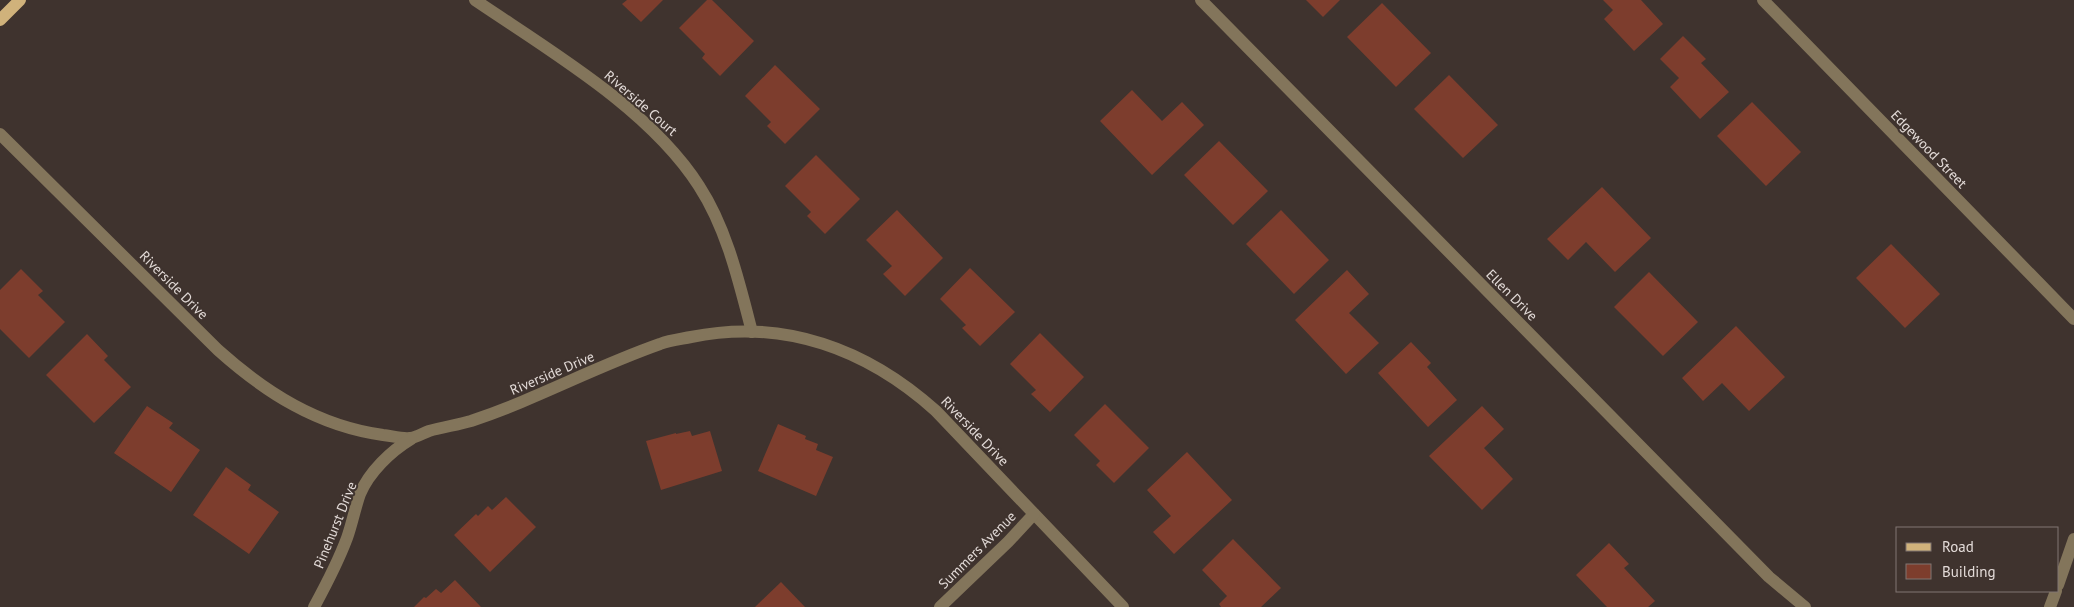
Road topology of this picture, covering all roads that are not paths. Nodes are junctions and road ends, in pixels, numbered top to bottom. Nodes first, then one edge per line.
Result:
1 (20, 0) edge
2 (475, 0) edge
3 (1201, 0) edge
4 (1763, 0) edge
5 (0, 20) edge
6 (0, 134) edge
7 (2074, 319) edge
8 (752, 332) junction
9 (411, 438) junction
10 (1034, 514) junction
11 (2074, 539) edge
12 (2059, 582) edge
13 (2056, 592) edge
14 (314, 607) edge
15 (940, 607) edge
16 (1123, 607) edge
17 (1805, 607) edge
18 (2050, 607) edge

1 - 5 main road
2 - 8 street, Riverside Court
3 - 17 street, Ellen Drive
4 - 7 street, Edgewood Street
6 - 9 street, Riverside Drive
8 - 9 street, Riverside Drive
8 - 10 street, Riverside Drive
9 - 14 street, Pinehurst Drive
10 - 15 street, Summers Avenue
10 - 16 street, Riverside Drive
11 - 12 street
13 - 18 street

